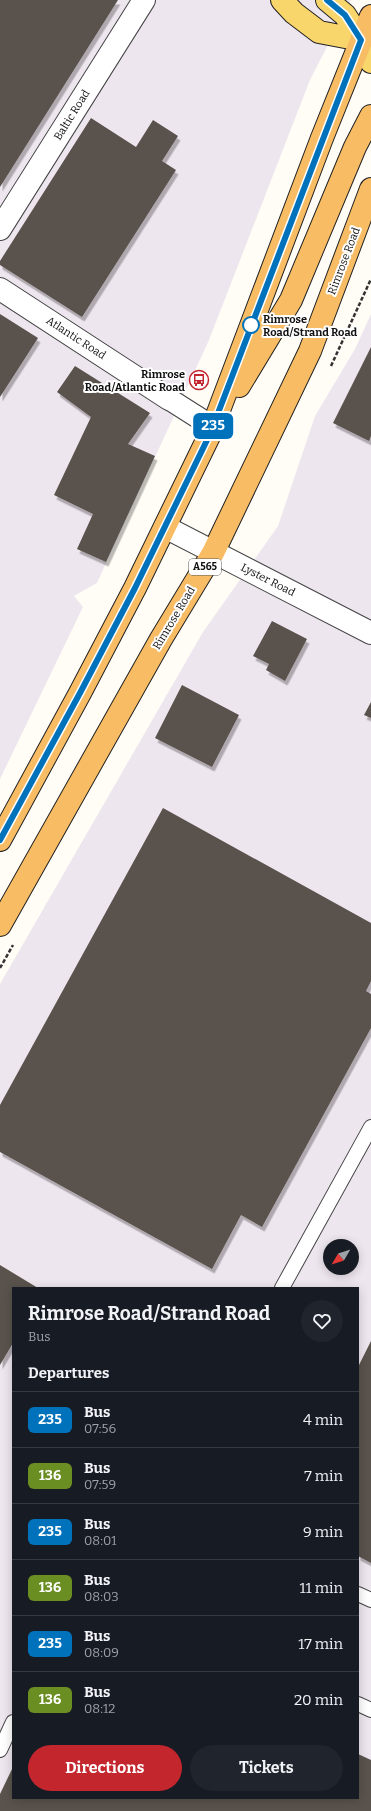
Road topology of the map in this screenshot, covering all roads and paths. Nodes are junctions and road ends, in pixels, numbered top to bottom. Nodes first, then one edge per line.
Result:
1 (144, 0) edge
2 (282, 0) edge
3 (328, 0) edge
4 (371, 16) edge
5 (366, 38) edge
6 (371, 62) edge
7 (371, 116) edge
8 (371, 189) edge
9 (0, 229) edge
10 (0, 289) edge
11 (169, 399) joint
12 (211, 430) junction
13 (165, 526) junction
14 (214, 553) junction
15 (371, 633) edge
16 (0, 840) edge
17 (0, 925) edge
18 (371, 1127) edge
19 (283, 1287) edge
20 (359, 1594) edge
21 (371, 1600) edge
22 (359, 1704) edge
23 (371, 1710) edge
24 (12, 1724) edge
25 (0, 1750) edge

1 - 9 street, Baltic Road
2 - 5 main road
3 - 5 main road
4 - 5 highway
5 - 6 main road
5 - 12 highway
7 - 12 highway
8 - 14 highway, Rimrose Road / A565
10 - 11 street, Atlantic Road
11 - 12 street, Atlantic Road
12 - 13 highway
13 - 14 street, Lyster Road
13 - 16 highway
14 - 15 street, Lyster Road
14 - 17 highway, Rimrose Road / A565
18 - 19 lane
20 - 21 lane
22 - 23 lane
24 - 25 lane

